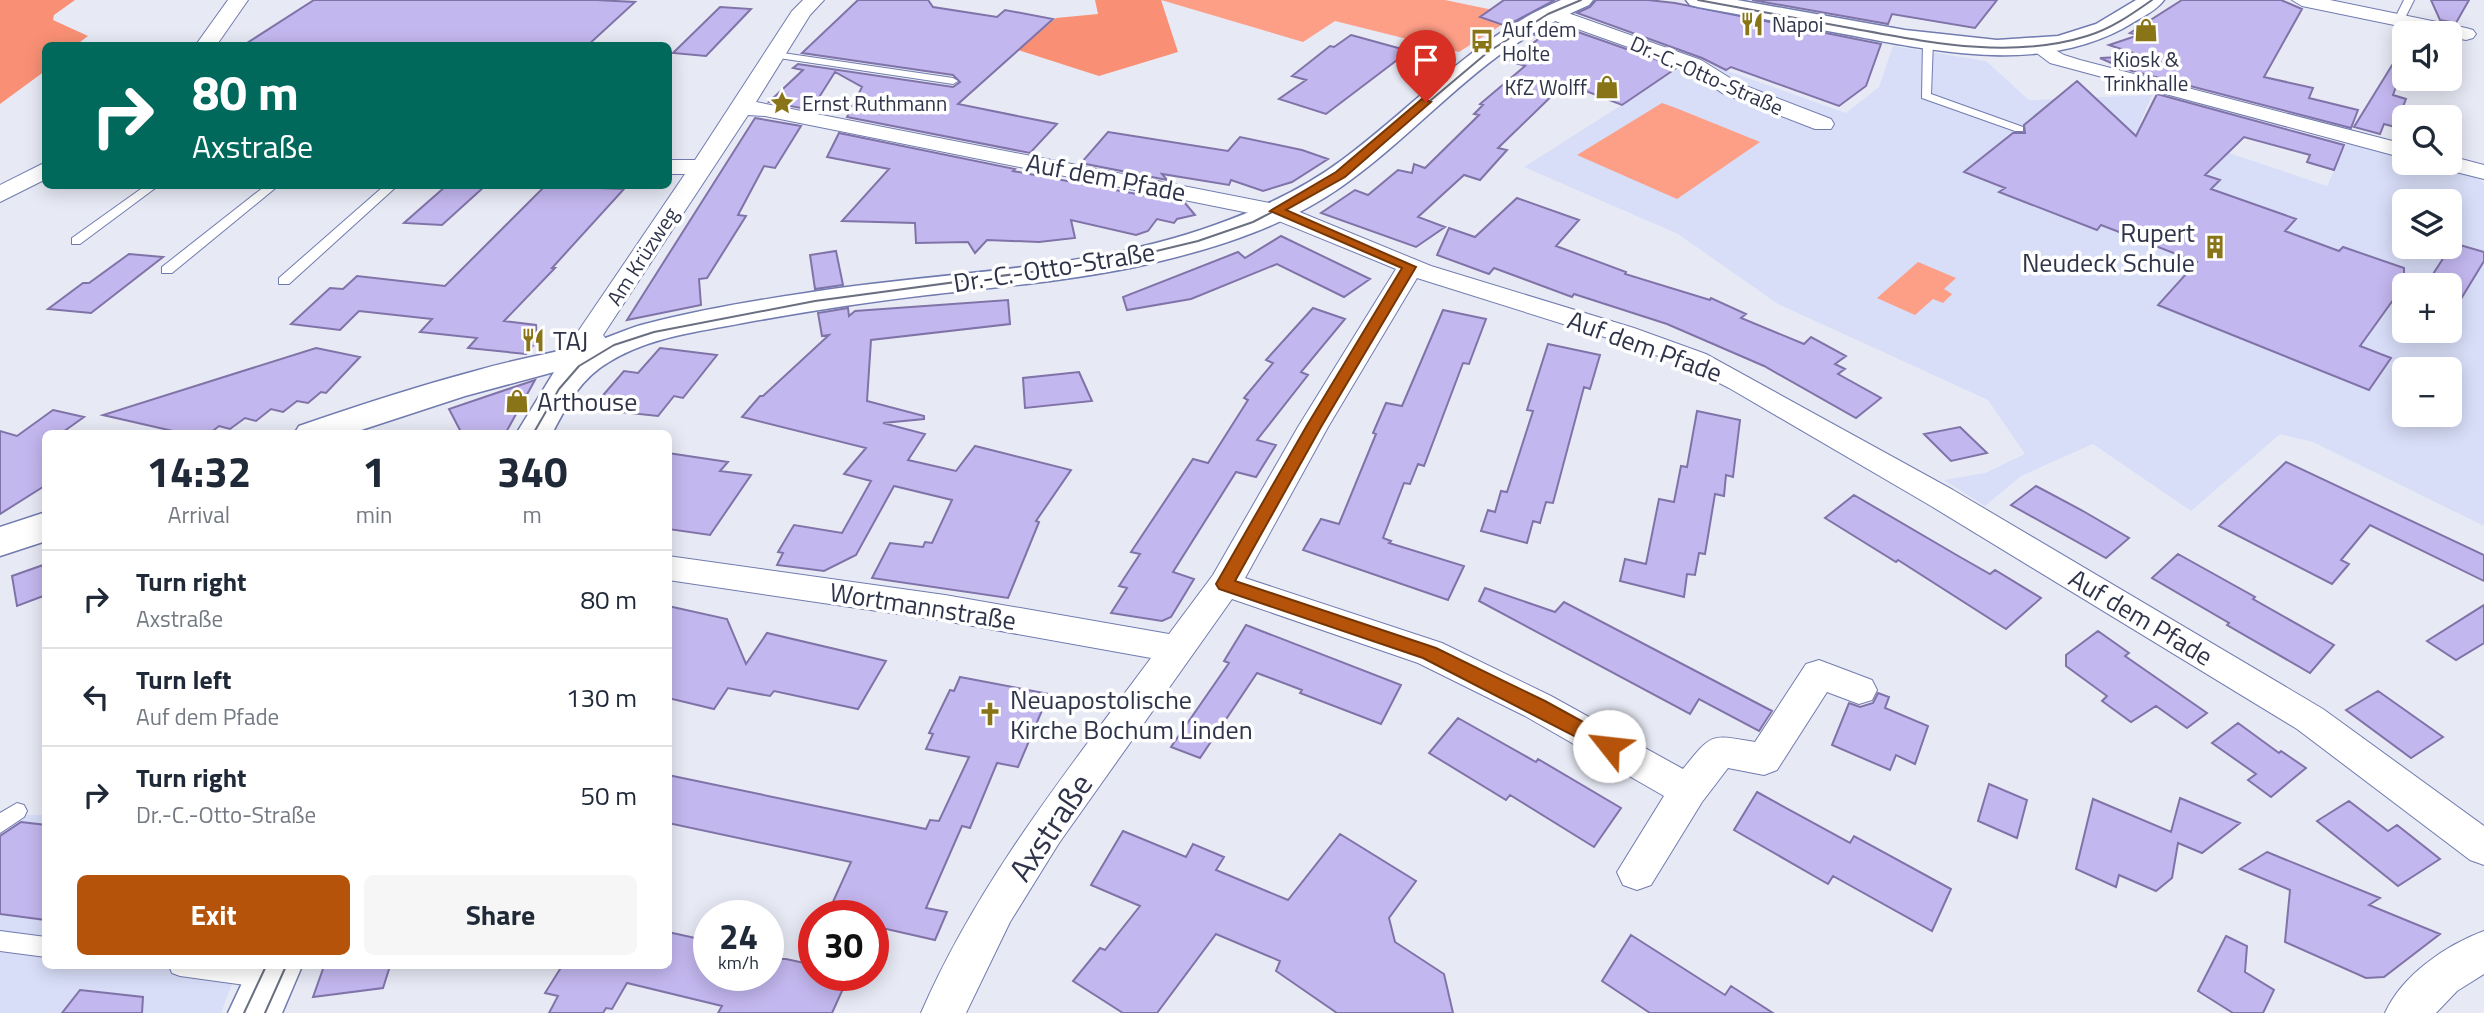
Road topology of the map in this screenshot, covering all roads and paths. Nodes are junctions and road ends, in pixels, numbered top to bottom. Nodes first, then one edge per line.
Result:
1 (238, 0) edge
2 (1581, 0) edge
3 (1698, 0) edge
4 (2152, 0) edge
5 (2302, 0) edge
6 (2409, 0) edge
7 (807, 1) edge
8 (1551, 13) junction
9 (2399, 20) junction
10 (2466, 34) dead end
11 (1928, 41) junction
12 (208, 42) edge
13 (2036, 45) junction
14 (776, 55) junction
15 (953, 81) dead end
16 (741, 108) junction
17 (1823, 124) dead end
18 (2019, 129) dead end
19 (2392, 148) edge
20 (672, 167) edge
21 (701, 167) junction
22 (2462, 167) edge
23 (42, 171) edge
24 (2484, 173) edge
25 (148, 189) edge
26 (268, 189) edge
27 (388, 189) edge
28 (0, 195) edge
29 (1276, 211) junction
30 (76, 241) dead end
31 (1410, 267) junction
32 (167, 270) dead end
33 (284, 281) dead end
34 (602, 352) junction
35 (324, 430) edge
36 (536, 430) edge
37 (42, 527) edge
38 (0, 542) edge
39 (672, 569) edge
40 (1225, 584) junction
41 (1176, 649) junction
42 (1859, 690) dead end
43 (1689, 791) junction
44 (17, 811) dead end
45 (0, 825) edge
46 (2484, 848) edge
47 (1637, 872) dead end
48 (0, 941) edge
49 (42, 946) edge
50 (2484, 950) edge
51 (193, 969) edge
52 (268, 986) edge
53 (943, 1013) edge
54 (2407, 1013) edge

1 - 12 street
2 - 8 street, Dr.-C.-Otto-Straße
3 - 11 street
4 - 13 street
5 - 9 street
6 - 9 lane
7 - 14 street, Am Krüzweg
8 - 17 street, Dr.-C.-Otto-Straße
8 - 29 street, Dr.-C.-Otto-Straße
9 - 10 street
11 - 13 street
11 - 18 lane
13 - 19 street
14 - 15 lane
14 - 16 street, Am Krüzweg
16 - 21 street, Am Krüzweg
16 - 29 street, Auf dem Pfade
20 - 21 street
21 - 34 street, Am Krüzweg
22 - 24 street
23 - 28 street
25 - 30 lane
26 - 32 lane
27 - 33 lane
29 - 31 street, Auf dem Pfade
29 - 34 street, Dr.-C.-Otto-Straße
31 - 40 street, Axstraße
31 - 46 street, Auf dem Pfade
34 - 35 street
34 - 36 street, Dr.-C.-Otto-Straße
37 - 38 street
39 - 41 street, Wortmannstraße
40 - 41 street, Axstraße
40 - 43 street
41 - 53 street, Axstraße
42 - 43 street
43 - 47 street
44 - 45 lane
48 - 49 lane
50 - 54 street
51 - 52 lane

